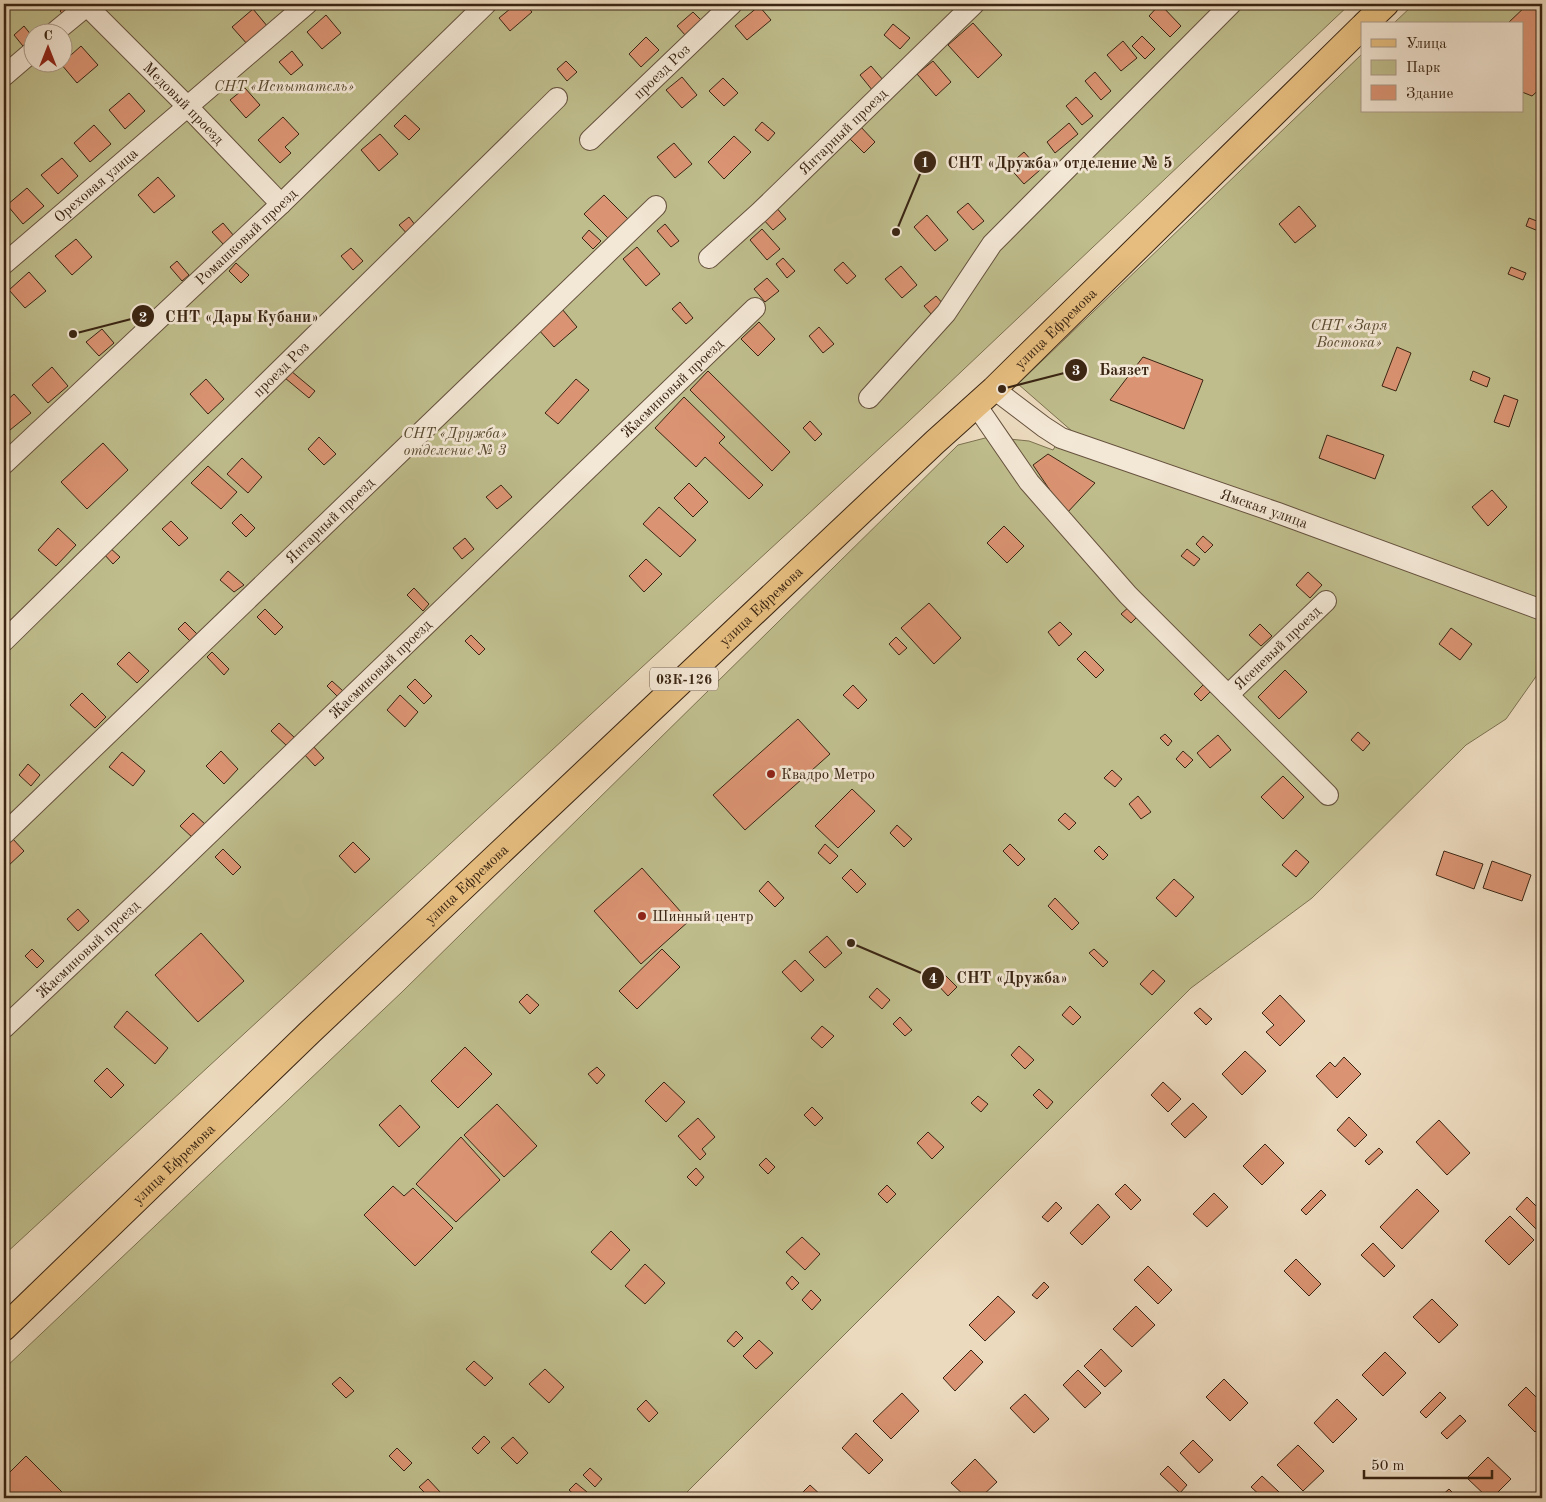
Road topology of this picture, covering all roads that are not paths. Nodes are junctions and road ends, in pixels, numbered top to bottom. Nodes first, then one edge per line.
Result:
1 (87, 4) edge
2 (307, 4) edge
3 (486, 4) edge
4 (732, 4) edge
5 (974, 4) edge
6 (1231, 4) edge
7 (1386, 4) edge
8 (66, 22) edge
9 (1367, 22) edge
10 (1361, 28) edge
11 (22, 61) edge
12 (4, 76) edge
13 (557, 98) dead end
14 (188, 107) junction
15 (590, 140) dead end
16 (282, 204) junction
17 (656, 206) dead end
18 (709, 258) dead end
19 (4, 264) edge
20 (756, 308) dead end
21 (985, 397) junction
22 (869, 398) dead end
23 (4, 464) edge
24 (1326, 601) dead end
25 (1542, 610) edge
26 (4, 641) edge
27 (1228, 695) junction
28 (1328, 795) dead end
29 (4, 834) edge
30 (4, 1028) edge
31 (4, 1328) edge

1 - 8 street
1 - 14 street, Медовый проезд
2 - 14 street, Ореховая улица
3 - 16 street, Ромашковый проезд
4 - 15 street, проезд Роз
5 - 18 street, Янтарный проезд
6 - 22 street
7 - 9 main road
10 - 21 main road, улица Ефремова / 03К-126
11 - 12 street
13 - 26 street, проезд Роз
14 - 16 street, Медовый проезд
14 - 19 street, Ореховая улица
16 - 23 street, Ромашковый проезд
17 - 29 street, Янтарный проезд
20 - 30 street, Жасминовый проезд
21 - 25 street, Ямская улица
21 - 27 street
21 - 31 main road, улица Ефремова / 03К-126
24 - 27 street, Ясеневый проезд
27 - 28 street

